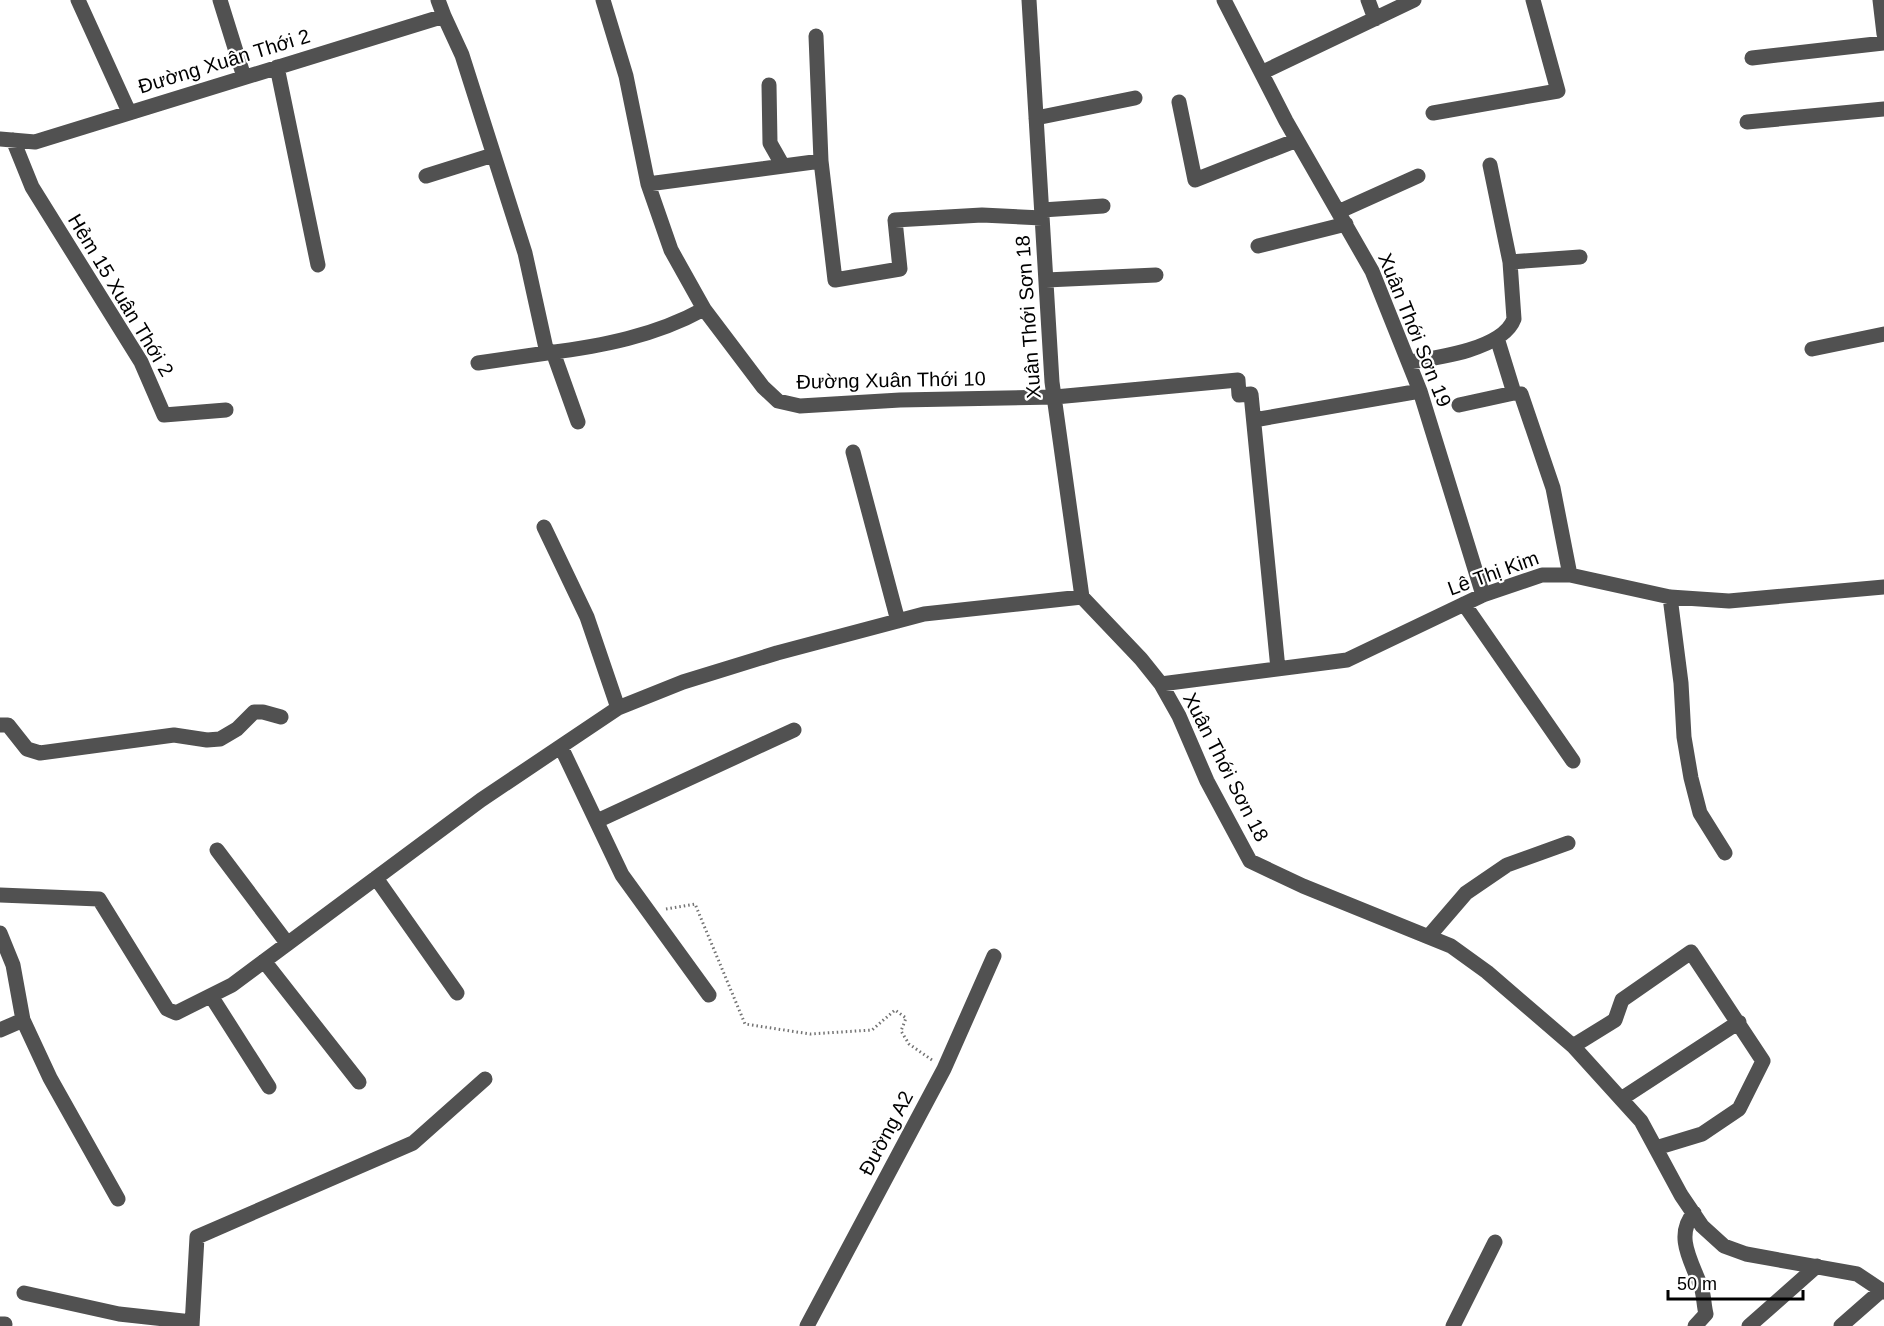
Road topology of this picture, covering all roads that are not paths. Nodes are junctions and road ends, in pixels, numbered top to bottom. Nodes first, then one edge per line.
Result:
1 (78, 0) edge
2 (220, 0) edge
3 (438, 0) edge
4 (603, 0) edge
5 (1029, 0) edge
6 (1224, 0) edge
7 (1368, 0) edge
8 (1414, 0) edge
9 (1533, 0) edge
10 (1880, 0) edge
11 (444, 16) junction
12 (1375, 19) junction
13 (1884, 34) edge
14 (816, 36) dead end
15 (1884, 43) edge
16 (1752, 58) dead end
17 (277, 67) junction
18 (1263, 72) junction
19 (244, 77) junction
20 (770, 85) dead end
21 (1135, 98) dead end
22 (1179, 102) dead end
23 (1884, 109) edge
24 (129, 112) junction
25 (1433, 112) dead end
26 (1036, 118) junction
27 (1747, 122) dead end
28 (7, 140) edge
29 (1297, 140) junction
30 (492, 155) junction
31 (821, 161) junction
32 (1490, 165) dead end
33 (783, 166) junction
34 (426, 176) dead end
35 (1418, 176) dead end
36 (648, 184) junction
37 (1103, 206) dead end
38 (1042, 214) junction
39 (1342, 218) junction
40 (1258, 246) dead end
41 (1580, 256) dead end
42 (1510, 262) junction
43 (318, 265) dead end
44 (1156, 275) dead end
45 (1046, 280) junction
46 (704, 309) junction
47 (1884, 334) edge
48 (1497, 338) junction
49 (1812, 349) dead end
50 (550, 352) junction
51 (1409, 362) junction
52 (478, 363) dead end
53 (1420, 391) junction
54 (1514, 393) junction
55 (1055, 397) junction
56 (1459, 405) dead end
57 (226, 410) dead end
58 (1254, 420) junction
59 (578, 422) dead end
60 (853, 452) dead end
61 (544, 527) dead end
62 (1570, 574) junction
63 (1884, 587) edge
64 (1483, 595) junction
65 (1082, 597) junction
66 (1670, 597) junction
67 (1464, 604) junction
68 (898, 621) junction
69 (1278, 669) junction
70 (1161, 684) junction
71 (618, 708) junction
72 (281, 717) dead end
73 (0, 725) edge
74 (794, 730) dead end
75 (561, 747) junction
76 (1573, 762) dead end
77 (597, 822) junction
78 (1568, 843) dead end
79 (217, 850) dead end
80 (1725, 853) dead end
81 (376, 878) junction
82 (0, 895) edge
83 (0, 933) edge
84 (1429, 936) junction
85 (287, 943) junction
86 (994, 956) dead end
87 (264, 961) junction
88 (457, 993) dead end
89 (709, 995) dead end
90 (211, 996) junction
91 (23, 1020) junction
92 (1739, 1022) junction
93 (0, 1030) edge
94 (1574, 1046) junction
95 (485, 1079) dead end
96 (359, 1082) dead end
97 (269, 1087) dead end
98 (1621, 1099) junction
99 (1656, 1148) junction
100 (118, 1199) dead end
101 (1694, 1214) junction
102 (1495, 1242) dead end
103 (1817, 1266) junction
104 (1883, 1291) edge
105 (24, 1293) dead end
106 (192, 1324) edge
107 (807, 1326) edge
108 (1453, 1326) edge
109 (1695, 1326) edge
110 (1749, 1326) edge
111 (1841, 1326) edge

1 - 24 street
2 - 19 street
3 - 11 street
4 - 36 street, Đường Xuân Thới 10
5 - 26 street, Xuân Thới Sơn 18
6 - 18 street, Xuân Thới Sơn 19
7 - 12 street
8 - 12 street
9 - 25 street
10 - 13 street
11 - 17 street, Đường Xuân Thới 2
11 - 30 street
12 - 18 street
14 - 31 street
15 - 16 street
17 - 19 street, Đường Xuân Thới 2
17 - 43 street
18 - 29 street, Xuân Thới Sơn 19
19 - 24 street, Đường Xuân Thới 2
20 - 33 street
21 - 26 street
22 - 29 street
23 - 27 street
24 - 28 street, Đường Xuân Thới 2
26 - 38 street, Xuân Thới Sơn 18
28 - 57 street, Hẻm 15 Xuân Thới 2
29 - 39 street, Xuân Thới Sơn 19
30 - 34 street
30 - 50 street
31 - 33 street
31 - 38 street
32 - 42 street
33 - 36 street
35 - 39 street
36 - 46 street, Đường Xuân Thới 10
37 - 38 street
38 - 45 street, Xuân Thới Sơn 18
39 - 40 street
39 - 51 street, Xuân Thới Sơn 19
41 - 42 street
42 - 48 street
44 - 45 street
45 - 55 street, Xuân Thới Sơn 18
46 - 50 street
46 - 55 street, Đường Xuân Thới 10
47 - 49 street
48 - 51 street
48 - 54 street
50 - 52 street
50 - 59 street
51 - 53 street, Xuân Thới Sơn 19
53 - 58 street
53 - 64 street, Xuân Thới Sơn 19
54 - 56 street
54 - 62 street
55 - 58 street, Đường Xuân Thới 10
55 - 65 street, Xuân Thới Sơn 18
58 - 69 street
60 - 68 street
61 - 71 street
62 - 64 street, Lê Thị Kim
62 - 66 street, Lê Thị Kim
63 - 66 street, Lê Thị Kim
64 - 67 street, Lê Thị Kim
65 - 68 street
65 - 70 street, Xuân Thới Sơn 18
66 - 80 street
67 - 69 street, Lê Thị Kim
67 - 76 street
68 - 71 street
69 - 70 street, Lê Thị Kim
70 - 84 street, Xuân Thới Sơn 18
71 - 75 street
72 - 73 street
74 - 77 street
75 - 77 street
75 - 81 street
77 - 89 street
78 - 84 street
79 - 85 street
81 - 85 street
81 - 88 street
82 - 90 street
83 - 91 street
84 - 94 street, Xuân Thới Sơn 18
85 - 87 street
86 - 107 street, Đường A2
87 - 90 street
87 - 96 street
90 - 97 street
91 - 93 street
91 - 100 street
92 - 94 street
92 - 98 street
92 - 99 street
94 - 98 street, Xuân Thới Sơn 18
95 - 106 street
98 - 99 street, Xuân Thới Sơn 18
99 - 101 street, Xuân Thới Sơn 18
101 - 103 street, Xuân Thới Sơn 18
101 - 109 street
102 - 108 street
103 - 104 street, Xuân Thới Sơn 18
103 - 110 street
104 - 111 street
105 - 106 street

